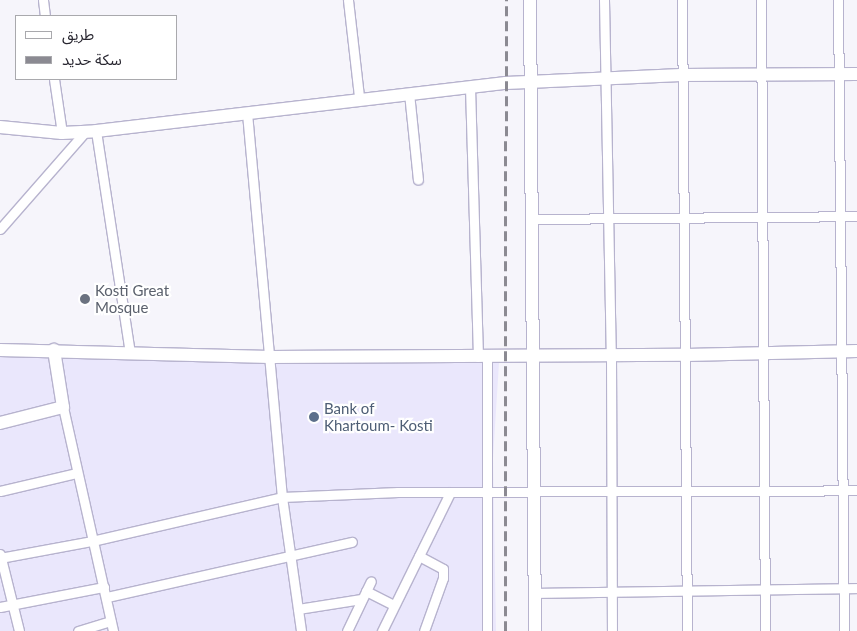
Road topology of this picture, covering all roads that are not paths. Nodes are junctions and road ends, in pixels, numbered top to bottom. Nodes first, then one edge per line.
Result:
1 (43, 0) edge
2 (348, 0) edge
3 (530, 0) edge
4 (604, 0) edge
5 (682, 0) edge
6 (761, 0) edge
7 (838, 0) edge
8 (45, 15) edge
9 (838, 74) junction
10 (857, 74) edge
11 (681, 75) junction
12 (761, 75) junction
13 (605, 79) junction
14 (54, 80) edge
15 (530, 83) junction
16 (470, 87) junction
17 (409, 93) junction
18 (359, 98) junction
19 (247, 113) junction
20 (0, 128) edge
21 (90, 131) junction
22 (62, 133) junction
23 (418, 180) dead end
24 (839, 216) junction
25 (857, 216) edge
26 (763, 217) junction
27 (608, 218) junction
28 (682, 218) junction
29 (533, 219) junction
30 (0, 229) edge
31 (0, 350) edge
32 (54, 350) junction
33 (857, 351) edge
34 (130, 352) junction
35 (841, 352) junction
36 (763, 354) junction
37 (611, 355) junction
38 (686, 355) junction
39 (270, 357) junction
40 (482, 357) junction
41 (532, 357) junction
42 (63, 407) junction
43 (0, 423) edge
44 (77, 473) junction
45 (844, 489) junction
46 (610, 490) junction
47 (688, 490) junction
48 (857, 490) edge
49 (0, 491) edge
50 (765, 491) junction
51 (450, 493) junction
52 (489, 493) junction
53 (536, 493) junction
54 (282, 497) junction
55 (92, 541) junction
56 (352, 542) dead end
57 (0, 556) edge
58 (419, 556) junction
59 (290, 557) junction
60 (371, 581) dead end
61 (104, 586) junction
62 (846, 588) junction
63 (857, 588) edge
64 (764, 590) junction
65 (688, 591) junction
66 (536, 592) junction
67 (611, 592) junction
68 (363, 595) junction
69 (107, 597) junction
70 (10, 604) junction
71 (394, 605) junction
72 (0, 606) edge
73 (298, 610) junction
74 (110, 621) junction
75 (19, 631) edge
76 (78, 631) edge
77 (113, 631) edge
78 (301, 631) edge
79 (347, 631) edge
80 (382, 631) edge
81 (424, 631) edge
82 (487, 631) edge
83 (535, 631) edge
84 (612, 631) edge
85 (687, 631) edge
86 (764, 631) edge
87 (844, 631) edge

1 - 8 street
2 - 18 street
3 - 15 main road
4 - 13 street
5 - 11 street
6 - 12 street
7 - 9 street
9 - 10 main road
9 - 12 main road
9 - 24 street
11 - 12 main road
11 - 13 main road
11 - 28 street
12 - 26 street
13 - 15 main road
13 - 27 street
14 - 22 street
15 - 16 main road
15 - 29 main road
16 - 17 main road
16 - 40 street
17 - 18 main road
17 - 23 street
18 - 19 main road
19 - 21 main road
19 - 39 street
20 - 22 main road
21 - 22 main road
21 - 30 street
21 - 34 street
24 - 25 street
24 - 26 street
24 - 35 street
26 - 28 street
26 - 36 street
27 - 28 street
27 - 29 street
27 - 37 street
28 - 38 street
29 - 41 main road
31 - 32 main road
32 - 34 main road
32 - 42 main road
33 - 35 main road
34 - 39 main road
35 - 36 main road
35 - 45 street
36 - 38 main road
36 - 50 street
37 - 38 main road
37 - 41 main road
37 - 46 street
38 - 47 street
39 - 40 main road
39 - 54 street
40 - 41 main road
40 - 52 street
41 - 53 main road
42 - 43 main road
42 - 44 street
44 - 49 street
44 - 55 street
45 - 48 street
45 - 50 street
45 - 62 street
46 - 47 street
46 - 53 street
46 - 67 street
47 - 50 street
47 - 65 street
50 - 64 street
51 - 52 street
51 - 54 street
51 - 58 street
52 - 53 street
52 - 82 street
53 - 66 main road
54 - 55 street
54 - 59 street
55 - 57 street
55 - 61 street
56 - 59 street
57 - 70 street
58 - 71 street
58 - 81 street
59 - 69 street
59 - 73 street
60 - 68 street
61 - 69 street
61 - 70 street
62 - 63 street
62 - 64 street
62 - 87 street
64 - 65 street
64 - 86 street
65 - 67 street
65 - 85 street
66 - 67 street
66 - 83 main road
67 - 84 street
68 - 71 street
68 - 73 street
68 - 79 street
69 - 74 street
70 - 72 street
70 - 75 street
71 - 80 street
73 - 78 street
74 - 76 street
74 - 77 street

